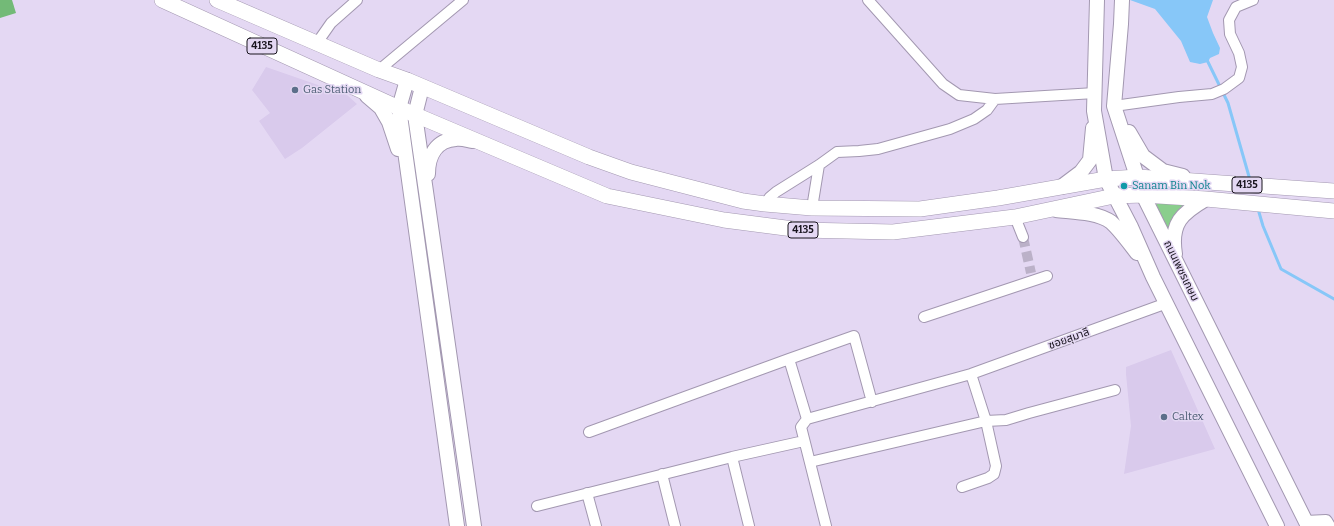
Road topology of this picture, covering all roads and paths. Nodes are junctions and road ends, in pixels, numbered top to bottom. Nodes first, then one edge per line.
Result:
1 (162, 0) edge
2 (217, 0) edge
3 (357, 0) edge
4 (463, 0) edge
5 (868, 0) edge
6 (1097, 0) edge
7 (1122, 0) edge
8 (1254, 0) edge
9 (317, 43) junction
10 (379, 70) junction
11 (407, 80) junction
12 (422, 87) junction
13 (363, 92) junction
14 (1095, 93) junction
15 (995, 100) junction
16 (1114, 106) junction
17 (399, 108) junction
18 (1094, 111) junction
19 (415, 115) junction
20 (480, 143) junction
21 (819, 166) junction
22 (1138, 177) junction
23 (1106, 179) junction
24 (1203, 182) junction
25 (1061, 187) junction
26 (1334, 191) edge
27 (1143, 195) junction
28 (1114, 196) junction
29 (1206, 199) junction
30 (765, 204) junction
31 (812, 208) junction
32 (429, 210) junction
33 (1053, 210) junction
34 (413, 211) junction
35 (1334, 211) edge
36 (1015, 217) junction
37 (1023, 237) tunnel mouth
38 (1176, 261) junction
39 (1031, 273) dead end
40 (1047, 276) dead end
41 (1153, 277) junction
42 (1020, 285) junction
43 (1167, 303) junction
44 (924, 317) dead end
45 (789, 358) junction
46 (971, 374) junction
47 (1114, 390) dead end
48 (872, 402) junction
49 (806, 419) junction
50 (986, 420) junction
51 (589, 432) dead end
52 (804, 440) junction
53 (732, 457) junction
54 (810, 462) junction
55 (662, 474) junction
56 (962, 486) dead end
57 (587, 493) junction
58 (537, 506) dead end
59 (1274, 520) edge
60 (1305, 525) edge
61 (457, 526) edge
62 (474, 526) edge
63 (596, 526) edge
64 (676, 526) edge
65 (749, 526) edge
66 (826, 526) edge
67 (1330, 526) edge

1 - 13 main road, 4135
2 - 9 main road, 4135
3 - 9 street
4 - 10 street
5 - 15 street
6 - 14 main road
7 - 16 main road, ถนนเพชรเกษม
8 - 16 street
9 - 10 main road, 4135
10 - 11 main road, 4135
11 - 12 main road, 4135
11 - 17 main road
12 - 19 main road
12 - 30 main road, 4135
13 - 17 main road, 4135
13 - 34 main road
14 - 15 street
14 - 18 main road
15 - 21 street
16 - 22 main road, ถนนเพชรเกษม
16 - 24 main road
17 - 19 main road, 4135
17 - 34 main road
18 - 23 main road
18 - 25 main road
19 - 20 main road, 4135
19 - 32 main road
20 - 32 main road
20 - 36 main road, 4135
21 - 30 street
21 - 31 street
22 - 23 main road, 4135
22 - 24 main road, 4135
22 - 27 main road, ถนนเพชรเกษม
23 - 25 main road, 4135
23 - 28 main road
24 - 26 main road, 4135
25 - 31 main road, 4135
27 - 28 main road, 4135
27 - 29 main road, 4135
27 - 38 main road, ถนนเพชรเกษม
28 - 33 main road, 4135
28 - 41 main road
29 - 35 main road, 4135
29 - 38 main road
30 - 31 main road, 4135
32 - 62 main road
33 - 36 main road, 4135
33 - 41 main road
34 - 61 main road
36 - 37 street
38 - 60 main road, ถนนเพชรเกษม
39 - 42 street
40 - 42 street
41 - 43 main road
42 - 44 street
43 - 46 street, ซอยสุมาลี
43 - 59 main road
45 - 48 street
45 - 49 street
45 - 51 street
46 - 48 street, ซอยสุมาลี
46 - 50 street
47 - 50 street
48 - 49 street, ซอยสุมาลี
49 - 52 street
50 - 54 street
50 - 56 street
52 - 53 street
52 - 54 street
53 - 55 street
53 - 65 street
54 - 66 street
55 - 57 street
55 - 64 street
57 - 58 street
57 - 63 street
60 - 67 street

